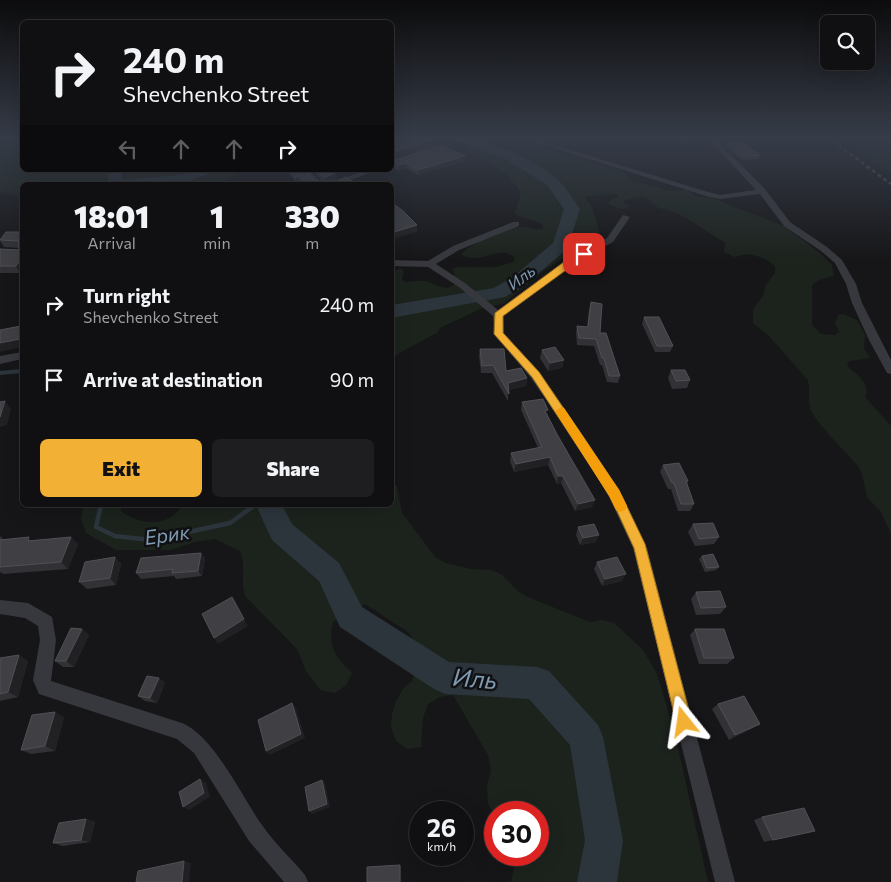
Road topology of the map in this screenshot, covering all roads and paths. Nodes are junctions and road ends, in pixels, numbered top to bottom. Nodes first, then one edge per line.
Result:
1 (655, 178) edge
2 (750, 178) edge
3 (762, 191) junction
4 (626, 217) dead end
5 (516, 224) dead end
6 (394, 261) edge
7 (430, 264) junction
8 (495, 312) junction
9 (20, 356) edge
10 (0, 360) edge
11 (891, 370) edge
12 (0, 607) edge
13 (298, 882) edge
14 (725, 882) edge

1 - 3 street
2 - 3 street
3 - 11 street
4 - 8 street
5 - 7 street
6 - 7 street
7 - 8 street
8 - 14 street
9 - 10 street
12 - 13 street

